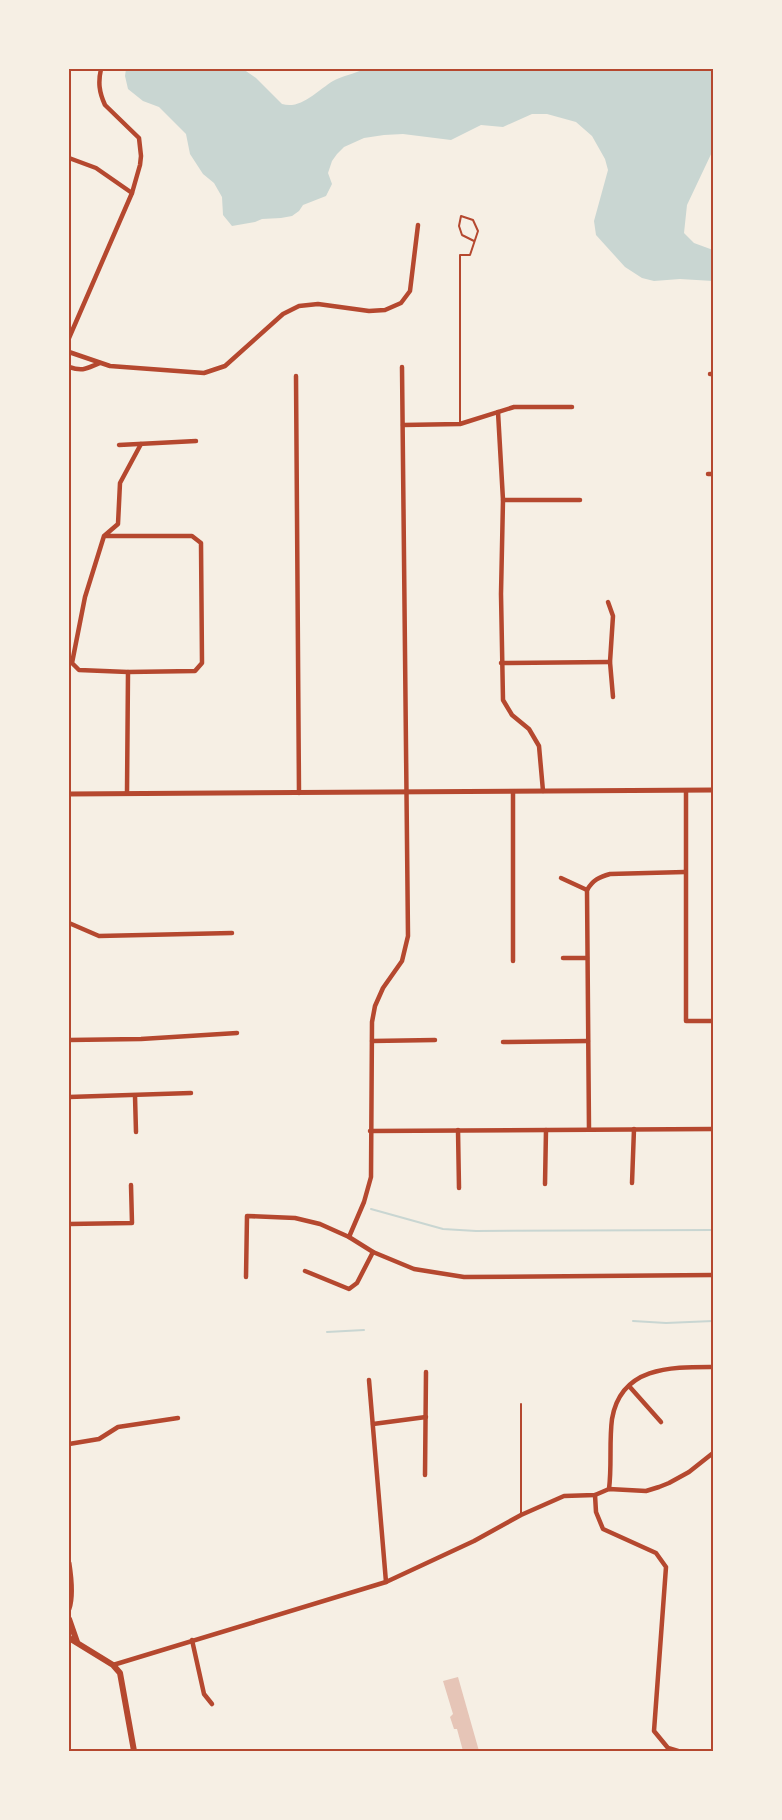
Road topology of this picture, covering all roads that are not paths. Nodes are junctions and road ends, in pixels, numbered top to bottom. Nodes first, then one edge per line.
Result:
1 (101, 69) edge
2 (69, 158) edge
3 (132, 193) junction
4 (418, 225) dead end
5 (474, 241) junction
6 (69, 338) edge
7 (69, 352) edge
8 (100, 363) junction
9 (69, 367) edge
10 (402, 367) dead end
11 (296, 376) dead end
12 (572, 407) dead end
13 (498, 412) junction
14 (460, 424) junction
15 (404, 425) junction
16 (196, 441) dead end
17 (141, 444) junction
18 (119, 445) dead end
19 (502, 500) junction
20 (580, 500) dead end
21 (104, 536) junction
22 (608, 602) dead end
23 (610, 662) junction
24 (501, 663) junction
25 (128, 672) junction
26 (613, 697) dead end
27 (686, 790) junction
28 (713, 790) edge
29 (543, 791) junction
30 (407, 792) junction
31 (513, 792) junction
32 (127, 793) junction
33 (299, 793) junction
34 (69, 794) edge
35 (685, 872) junction
36 (561, 878) dead end
37 (587, 890) junction
38 (69, 922) edge
39 (232, 933) dead end
40 (563, 958) dead end
41 (587, 958) junction
42 (513, 961) dead end
43 (713, 1021) edge
44 (237, 1033) dead end
45 (69, 1040) edge
46 (435, 1040) dead end
47 (372, 1041) junction
48 (588, 1041) junction
49 (503, 1042) dead end
50 (191, 1093) dead end
51 (135, 1096) junction
52 (69, 1097) edge
53 (69, 1102) edge
54 (589, 1129) junction
55 (634, 1129) junction
56 (713, 1129) edge
57 (458, 1130) junction
58 (546, 1130) junction
59 (370, 1131) junction
60 (136, 1132) dead end
61 (632, 1183) dead end
62 (545, 1184) dead end
63 (130, 1185) dead end
64 (459, 1188) dead end
65 (69, 1224) edge
66 (349, 1237) junction
67 (373, 1252) junction
68 (305, 1271) dead end
69 (713, 1275) edge
70 (246, 1276) dead end
71 (713, 1367) edge
72 (426, 1372) dead end
73 (369, 1380) dead end
74 (629, 1386) junction
75 (522, 1404) dead end
76 (426, 1417) junction
77 (178, 1418) dead end
78 (661, 1422) dead end
79 (373, 1424) junction
80 (69, 1444) edge
81 (713, 1453) edge
82 (425, 1475) dead end
83 (609, 1489) junction
84 (596, 1495) junction
85 (521, 1515) junction
86 (69, 1563) edge
87 (386, 1582) junction
88 (70, 1591) edge
89 (69, 1609) edge
90 (69, 1618) edge
91 (69, 1638) edge
92 (192, 1640) junction
93 (77, 1643) junction
94 (113, 1665) junction
95 (212, 1704) dead end
96 (134, 1751) edge
97 (678, 1751) edge

1 - 3 street
2 - 3 street
3 - 6 street
4 - 8 street
5 - 5 lane
5 - 14 lane
7 - 8 street
8 - 9 street
10 - 15 street
11 - 33 street
12 - 13 street
13 - 14 street
13 - 19 street
14 - 15 street
15 - 30 street
16 - 17 street
17 - 18 street
17 - 21 street
19 - 20 street
19 - 24 street
21 - 25 street
21 - 25 street
22 - 23 street
23 - 24 street
23 - 26 street
24 - 29 street
25 - 32 street
27 - 28 street
27 - 29 street
27 - 35 street
29 - 31 street
30 - 31 street
30 - 33 street
30 - 47 street
31 - 42 street
32 - 33 street
32 - 34 street
35 - 37 street
35 - 43 street
36 - 37 street
37 - 41 street
38 - 39 street
40 - 41 street
41 - 48 street
44 - 45 street
46 - 47 street
47 - 59 street
48 - 49 street
48 - 54 street
50 - 51 street
51 - 52 street
51 - 60 street
52 - 53 street
54 - 55 street
54 - 58 street
55 - 56 street
55 - 61 street
57 - 58 street
57 - 59 street
57 - 64 street
58 - 62 street
59 - 66 street
63 - 65 street
66 - 67 street
66 - 70 street
67 - 68 street
67 - 69 street
71 - 74 street
72 - 76 street
73 - 79 street
74 - 78 street
74 - 83 street
75 - 85 lane
76 - 79 street
76 - 82 street
77 - 80 street
79 - 87 street
81 - 83 street
83 - 84 street
84 - 85 street
84 - 97 street
85 - 87 street
86 - 88 street
87 - 92 street
88 - 89 street
90 - 93 main road
91 - 93 main road
92 - 94 street
92 - 95 street
93 - 94 main road
94 - 96 main road

